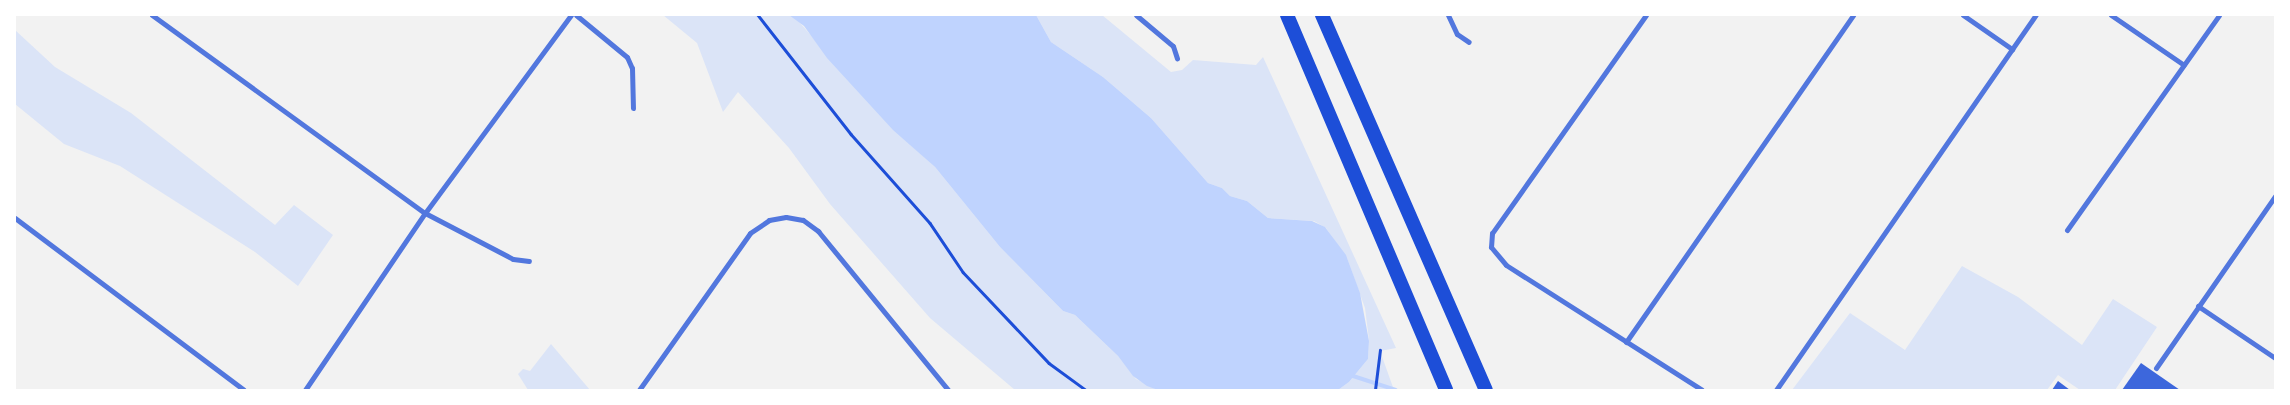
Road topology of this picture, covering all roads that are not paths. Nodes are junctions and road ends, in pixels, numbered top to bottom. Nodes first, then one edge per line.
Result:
1 (152, 15) edge
2 (571, 15) edge
3 (576, 15) edge
4 (1136, 15) edge
5 (1287, 15) edge
6 (1322, 15) edge
7 (1448, 15) edge
8 (1646, 15) edge
9 (1853, 15) edge
10 (1963, 15) edge
11 (2036, 15) edge
12 (2111, 15) edge
13 (2219, 15) edge
14 (1469, 42) dead end
15 (2012, 49) junction
16 (1177, 58) dead end
17 (2184, 65) junction
18 (633, 108) dead end
19 (2275, 196) edge
20 (425, 213) junction
21 (15, 218) edge
22 (2067, 230) dead end
23 (529, 261) dead end
24 (2198, 306) junction
25 (1626, 342) junction
26 (2275, 358) edge
27 (2156, 368) dead end
28 (1486, 388) edge
29 (244, 390) edge
30 (306, 390) edge
31 (639, 390) edge
32 (948, 390) edge
33 (1446, 390) edge
34 (1702, 390) edge
35 (1776, 390) edge

1 - 20 street
2 - 20 street
3 - 18 street
4 - 16 street
5 - 33 highway
6 - 28 highway
7 - 14 street
8 - 25 street
9 - 25 street
10 - 15 street
11 - 15 street
12 - 17 street
13 - 17 street
15 - 35 street
17 - 22 street
19 - 24 street
20 - 23 street
20 - 30 street
21 - 29 street
24 - 26 street
24 - 27 street
25 - 34 street
31 - 32 street

